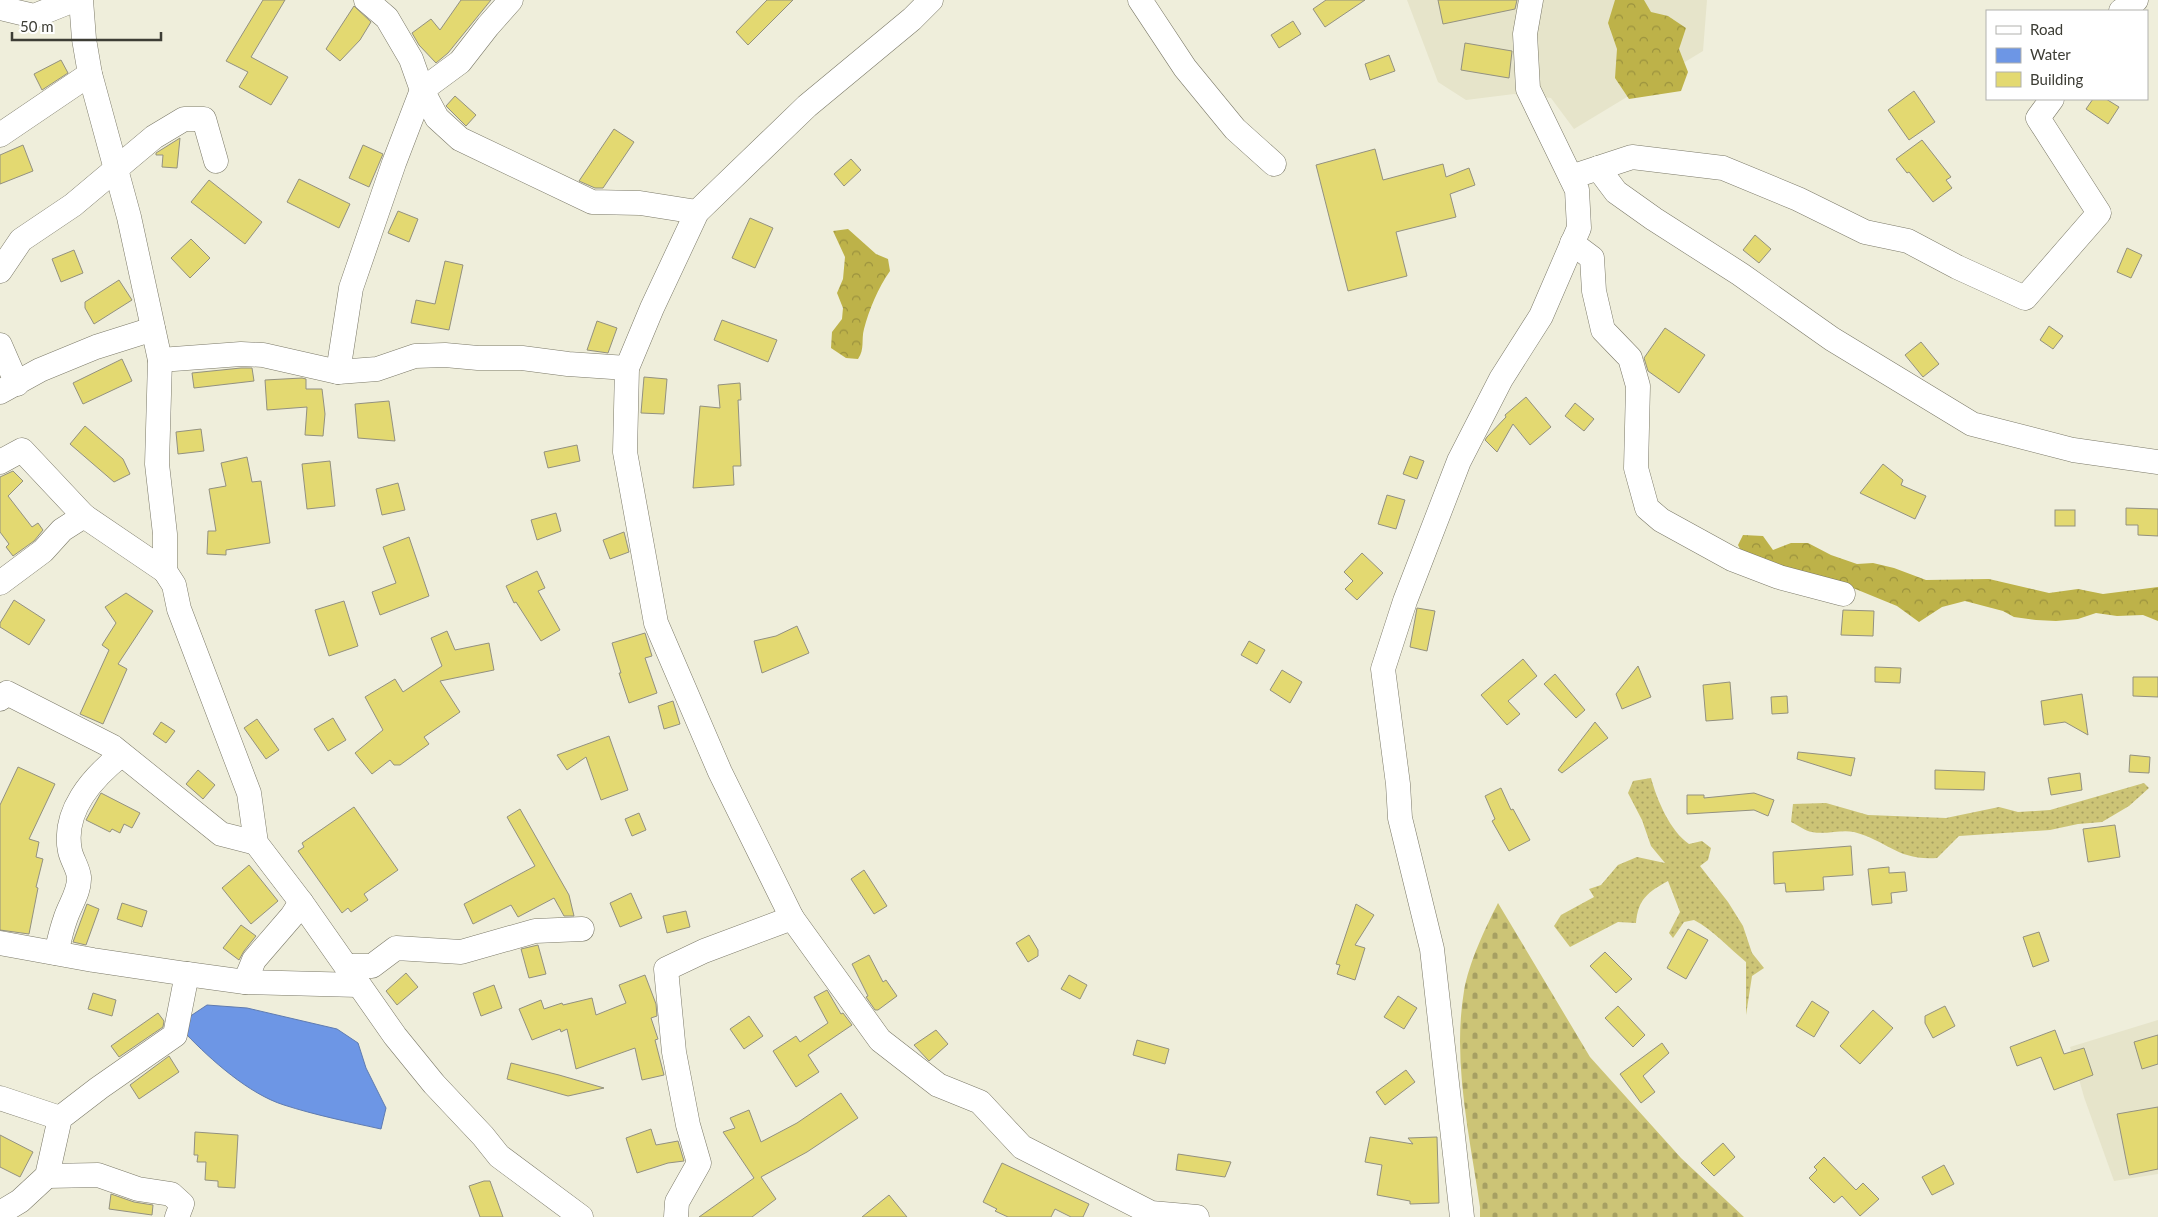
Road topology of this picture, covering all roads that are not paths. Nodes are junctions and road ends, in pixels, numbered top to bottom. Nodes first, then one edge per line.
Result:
1 (74, 0) edge
2 (81, 0) edge
3 (366, 0) edge
4 (511, 0) edge
5 (931, 0) edge
6 (1140, 0) edge
7 (1531, 0) edge
8 (2136, 0) edge
9 (0, 8) edge
10 (2122, 10) edge
11 (90, 74) junction
12 (422, 90) junction
13 (2051, 100) edge
14 (0, 135) edge
15 (216, 162) dead end
16 (1274, 164) dead end
17 (1598, 168) junction
18 (117, 170) junction
19 (1571, 177) junction
20 (697, 212) junction
21 (1572, 243) junction
22 (0, 271) edge
23 (153, 329) junction
24 (0, 345) edge
25 (160, 360) junction
26 (627, 368) junction
27 (338, 372) junction
28 (8, 388) edge
29 (0, 462) edge
30 (2158, 462) edge
31 (84, 516) junction
32 (165, 570) junction
33 (0, 583) edge
34 (1843, 594) dead end
35 (0, 699) edge
36 (121, 755) junction
37 (256, 843) junction
38 (301, 902) junction
39 (792, 918) junction
40 (582, 929) dead end
41 (0, 943) edge
42 (56, 953) junction
43 (187, 974) junction
44 (352, 976) junction
45 (246, 982) junction
46 (0, 1098) edge
47 (60, 1118) junction
48 (47, 1176) junction
49 (0, 1213) edge
50 (177, 1217) edge
51 (581, 1217) edge
52 (676, 1217) edge
53 (1197, 1217) edge
54 (1462, 1217) edge

1 - 9 street
2 - 11 street
3 - 12 street
4 - 12 street
5 - 20 street
6 - 16 street
7 - 19 street
8 - 10 street
11 - 14 street
11 - 18 street
12 - 20 street
12 - 27 street
13 - 17 street
15 - 18 street
17 - 19 street
17 - 30 street
18 - 22 street
18 - 23 street
19 - 21 street
20 - 26 street
21 - 34 street
21 - 54 street
23 - 25 street
23 - 28 street
24 - 28 street
25 - 27 street
25 - 32 street
26 - 27 street
26 - 39 street
29 - 31 street
31 - 32 street
31 - 33 street
32 - 37 street
35 - 36 street
36 - 37 street
36 - 42 street
37 - 38 street
38 - 44 street
38 - 45 street
39 - 52 street
39 - 53 street
40 - 44 street
41 - 42 street
42 - 43 street
43 - 45 street
43 - 47 street
44 - 45 street
44 - 51 street
46 - 47 street
47 - 48 street
48 - 49 street
48 - 50 street

